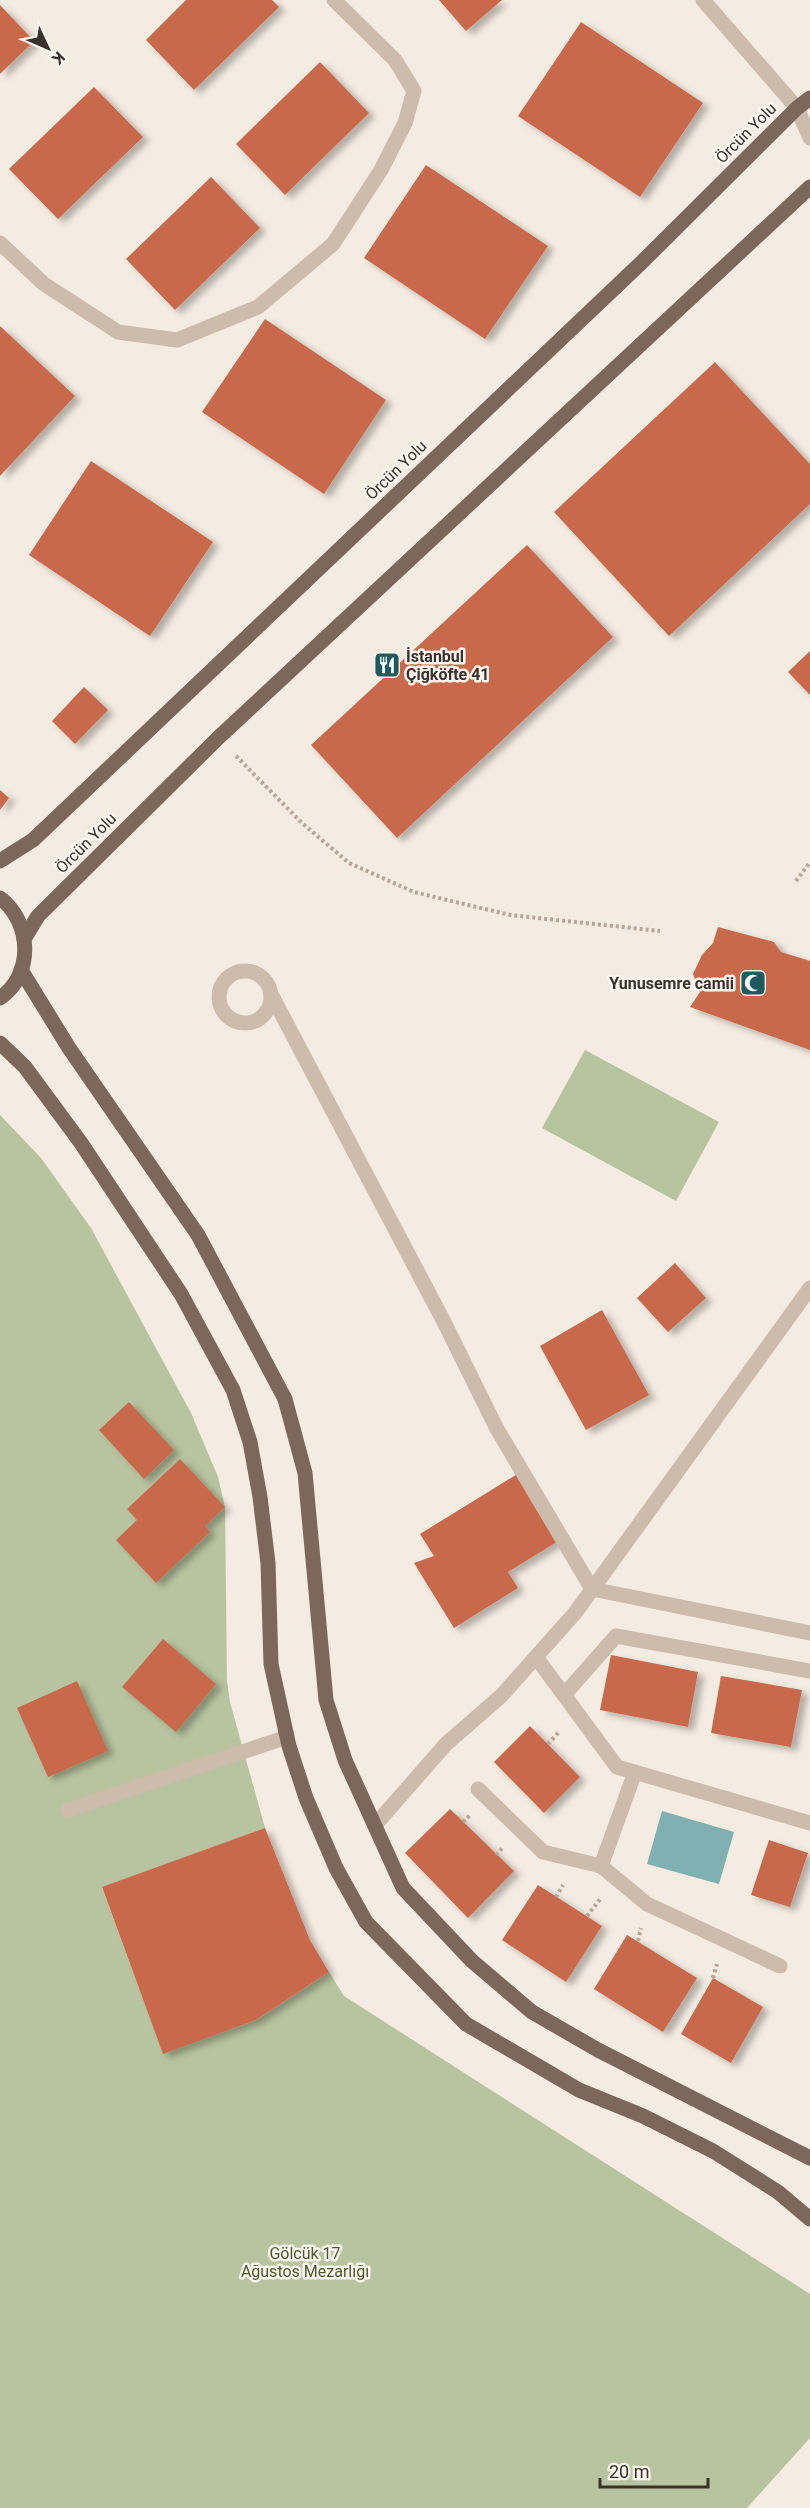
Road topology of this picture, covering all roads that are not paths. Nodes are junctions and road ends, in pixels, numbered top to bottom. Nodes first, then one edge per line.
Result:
1 (334, 0) edge
2 (703, 0) edge
3 (810, 98) edge
4 (797, 108) junction
5 (810, 138) edge
6 (810, 187) edge
7 (0, 243) edge
8 (0, 861) edge
9 (0, 898) edge
10 (24, 939) junction
11 (21, 969) junction
12 (271, 994) dead end
13 (0, 998) edge
14 (0, 1043) edge
15 (810, 1288) edge
16 (592, 1589) junction
17 (810, 1633) edge
18 (536, 1657) junction
19 (810, 1671) edge
20 (564, 1695) junction
21 (287, 1737) junction
22 (635, 1772) junction
23 (478, 1789) dead end
24 (68, 1810) dead end
25 (810, 1823) edge
26 (376, 1824) junction
27 (601, 1866) junction
28 (780, 1966) dead end
29 (810, 2158) edge
30 (810, 2219) edge

1 - 7 street
2 - 4 street
3 - 4 main road, Örcün Yolu
4 - 5 street
4 - 8 main road, Örcün Yolu
6 - 10 main road, Örcün Yolu
9 - 10 main road
10 - 11 main road
11 - 13 main road
11 - 26 main road
12 - 16 street
14 - 21 main road
15 - 16 street
16 - 17 street
16 - 18 street
18 - 20 street
18 - 26 street
19 - 20 street
20 - 22 street
21 - 24 street
21 - 30 main road
22 - 25 street
22 - 27 street
23 - 27 street
26 - 29 main road
27 - 28 street

